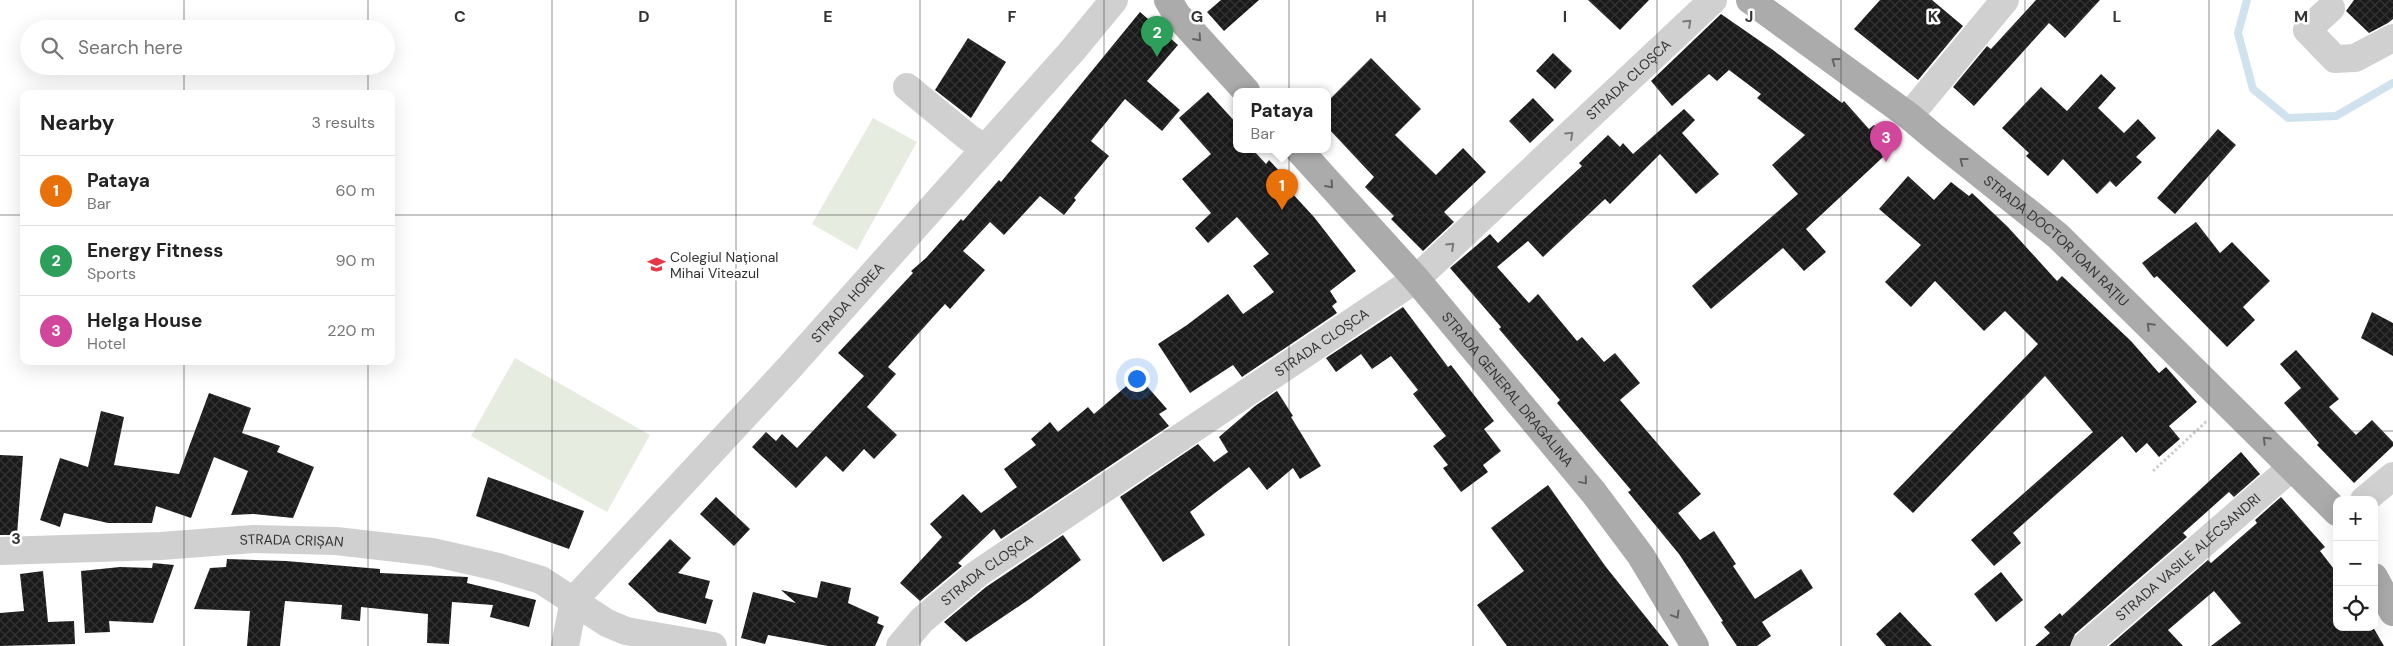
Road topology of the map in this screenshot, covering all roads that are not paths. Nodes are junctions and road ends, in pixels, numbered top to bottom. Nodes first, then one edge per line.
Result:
1 (1114, 0) edge
2 (1168, 0) edge
3 (1713, 0) edge
4 (1750, 0) edge
5 (2006, 0) edge
6 (2332, 8) dead end
7 (2393, 38) edge
8 (907, 88) dead end
9 (1243, 88) edge
10 (1909, 116) junction
11 (985, 148) junction
12 (1302, 153) edge
13 (1416, 280) junction
14 (2292, 467) junction
15 (2393, 476) edge
16 (2369, 496) edge
17 (2333, 508) edge
18 (0, 551) edge
19 (2378, 584) edge
20 (574, 600) junction
21 (2392, 607) edge
22 (565, 646) edge
23 (713, 646) edge
24 (900, 646) edge
25 (1695, 646) edge
26 (2085, 646) edge

1 - 11 street, STRADA HOREA
2 -> 9 main road
13 -> 3 street, STRADA CLOȘCA
10 -> 4 main road, STRADA DOCTOR IOAN RAȚIU
5 - 10 street
6 - 7 street
8 - 11 street
14 -> 10 main road, STRADA DOCTOR IOAN RAȚIU
11 - 20 street, STRADA HOREA
12 -> 13 main road, STRADA GENERAL DRAGALINA
13 - 24 street, STRADA CLOȘCA
13 -> 25 main road, STRADA GENERAL DRAGALINA
14 - 17 main road, STRADA DOCTOR IOAN RAȚIU
14 - 26 street, STRADA VASILE ALECSANDRI
15 - 16 street
18 - 20 street, STRADA CRIȘAN
19 - 21 main road
20 - 22 street
20 - 23 street, STRADA CRIȘAN

